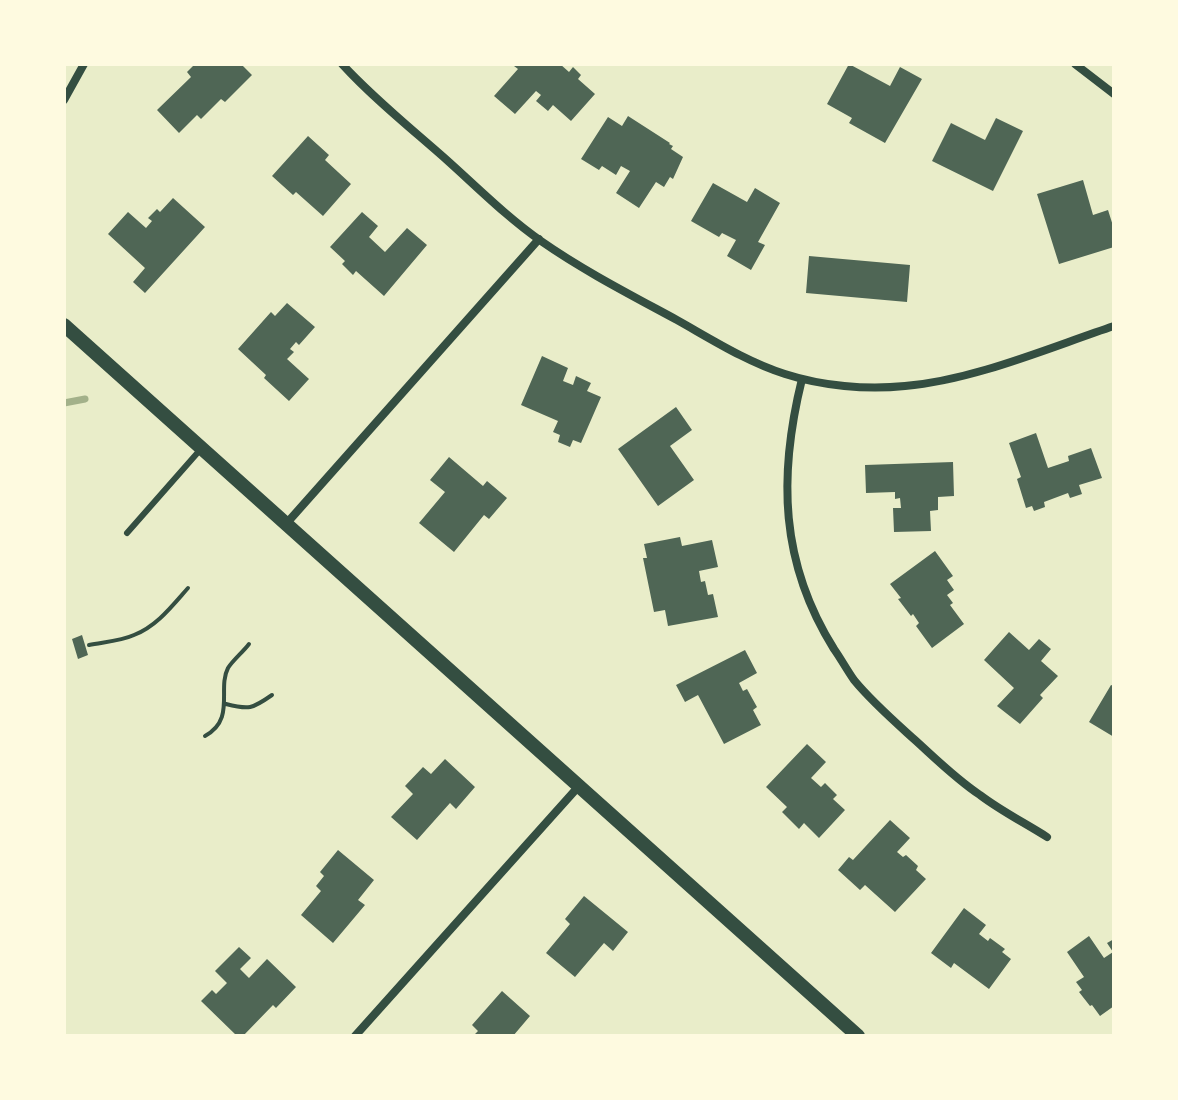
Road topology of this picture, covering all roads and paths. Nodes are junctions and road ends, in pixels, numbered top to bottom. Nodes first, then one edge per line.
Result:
1 (84, 64) edge
2 (342, 64) edge
3 (1075, 64) edge
4 (1114, 94) edge
5 (64, 100) edge
6 (539, 239) junction
7 (64, 325) edge
8 (1114, 326) edge
9 (802, 379) junction
10 (203, 448) junction
11 (286, 524) junction
12 (127, 533) dead end
13 (188, 588) dead end
14 (249, 644) dead end
15 (89, 645) dead end
16 (272, 695) dead end
17 (226, 704) junction
18 (205, 736) dead end
19 (579, 786) junction
20 (1047, 837) dead end
21 (355, 1036) edge
22 (858, 1036) edge

1 - 5 street
2 - 6 street
3 - 4 street
6 - 9 street
6 - 11 street
7 - 10 street
8 - 9 street
9 - 20 street
10 - 11 street
10 - 12 lane
11 - 19 street
13 - 15 path
14 - 17 path
16 - 17 path
17 - 18 path
19 - 21 street
19 - 22 street

